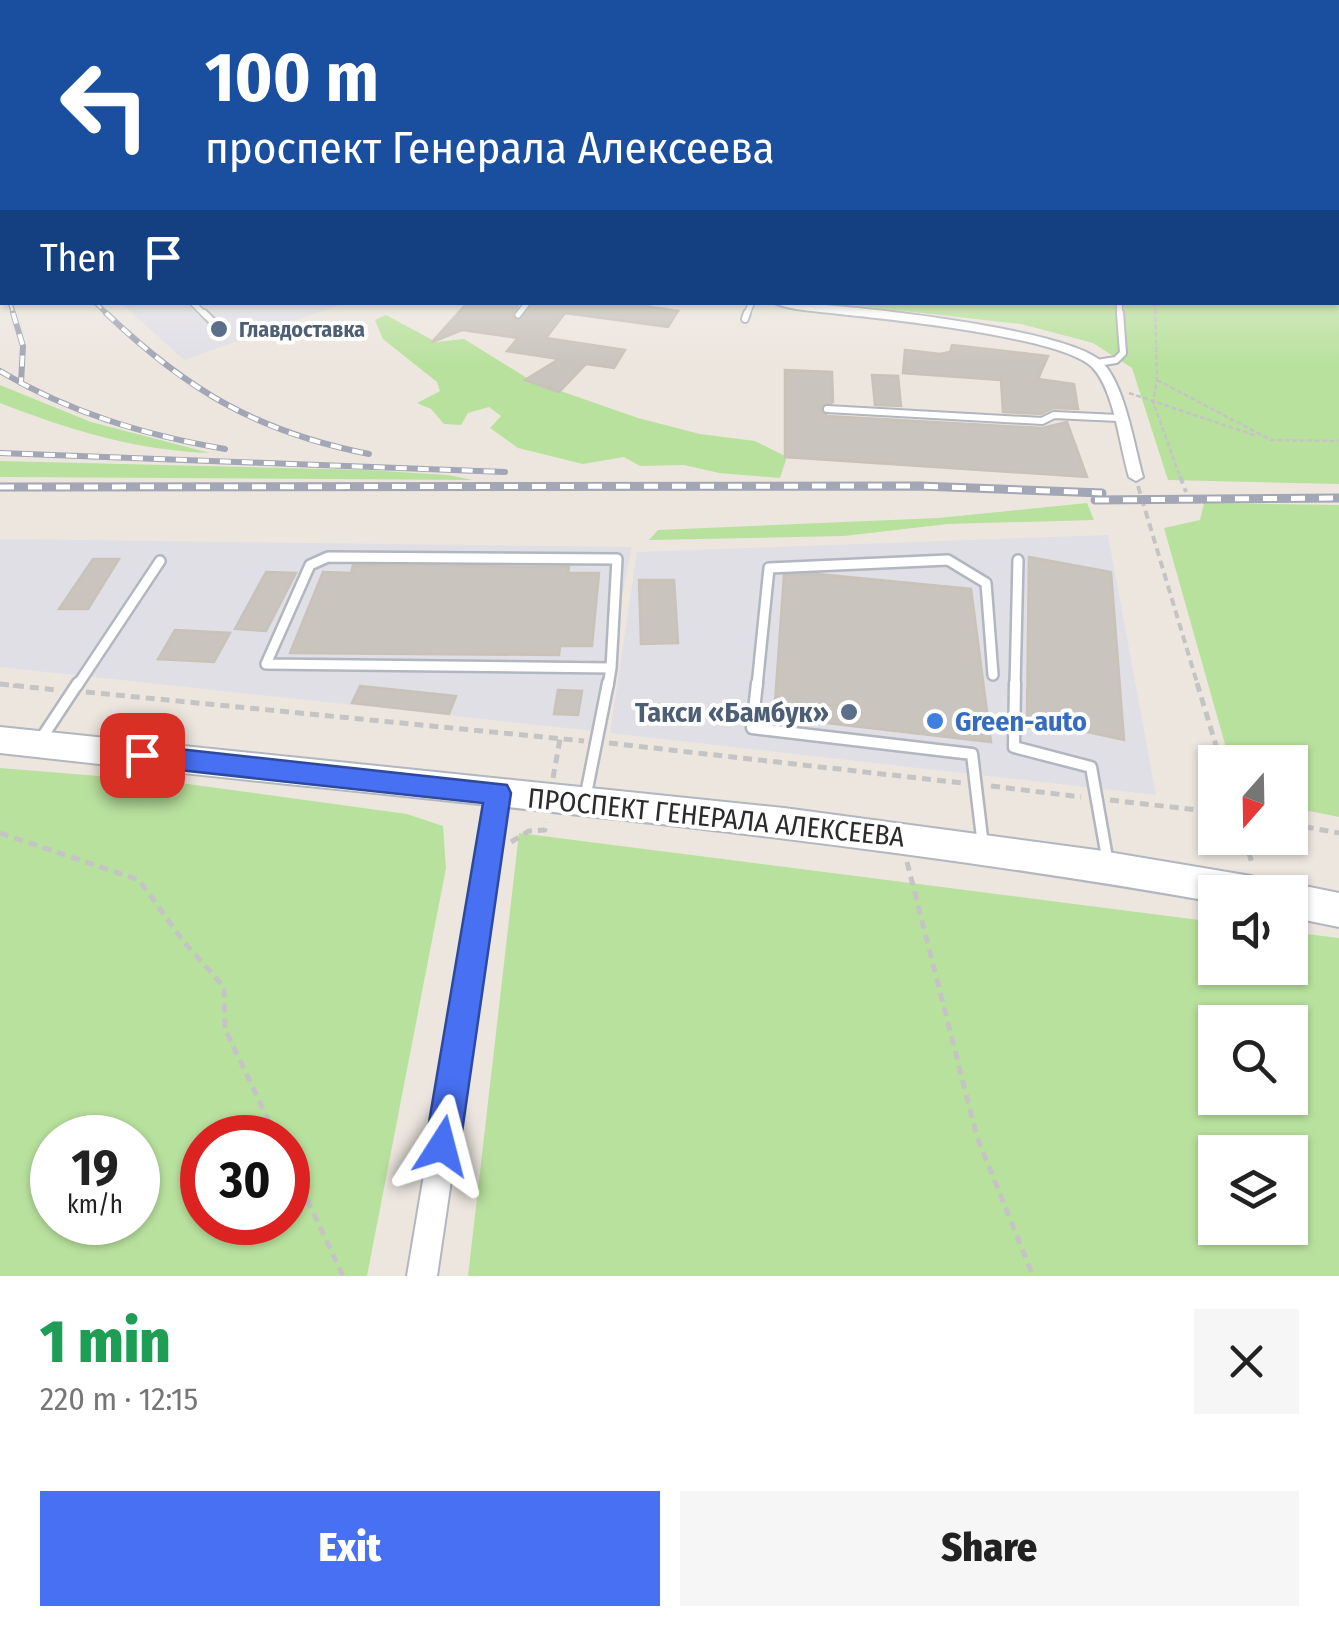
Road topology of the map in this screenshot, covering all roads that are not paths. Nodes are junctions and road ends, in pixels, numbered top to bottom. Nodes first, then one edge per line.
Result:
1 (195, 305) edge
2 (526, 305) edge
3 (751, 305) edge
4 (798, 305) edge
5 (1120, 305) edge
6 (518, 314) dead end
7 (746, 318) dead end
8 (215, 324) dead end
9 (1097, 363) junction
10 (826, 408) dead end
11 (1118, 418) junction
12 (1136, 477) road end
13 (1018, 560) dead end
14 (160, 562) dead end
15 (611, 668) junction
16 (993, 675) dead end
17 (0, 740) edge
18 (38, 744) junction
19 (498, 793) junction
20 (584, 802) junction
21 (983, 849) junction
22 (1108, 866) junction
23 (1198, 877) edge
24 (1308, 904) edge
25 (1339, 910) edge
26 (422, 1276) edge

1 - 8 lane
2 - 6 lane
3 - 7 lane
4 - 9 street
5 - 9 lane
9 - 11 street
10 - 11 lane
11 - 12 street
13 - 22 lane
14 - 18 lane
15 - 15 lane
15 - 20 lane
16 - 21 lane
17 - 18 main road, ПРОСПЕКТ ГЕНЕРАЛА АЛЕКСЕЕВА
18 - 19 main road, ПРОСПЕКТ ГЕНЕРАЛА АЛЕКСЕЕВА
19 - 20 main road, ПРОСПЕКТ ГЕНЕРАЛА АЛЕКСЕЕВА
19 - 26 street
20 - 21 main road, ПРОСПЕКТ ГЕНЕРАЛА АЛЕКСЕЕВА
21 - 22 main road, ПРОСПЕКТ ГЕНЕРАЛА АЛЕКСЕЕВА
22 - 23 main road, ПРОСПЕКТ ГЕНЕРАЛА АЛЕКСЕЕВА
24 - 25 main road

